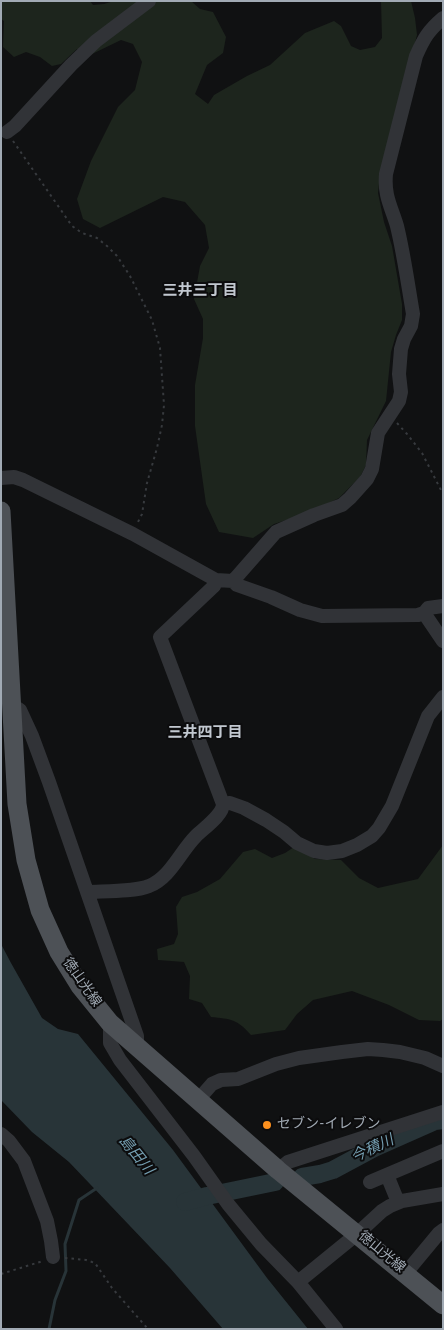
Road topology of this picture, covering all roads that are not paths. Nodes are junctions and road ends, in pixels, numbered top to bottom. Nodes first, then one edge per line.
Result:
1 (149, 1) edge
2 (443, 18) edge
3 (7, 132) road end
4 (1, 478) edge
5 (1, 512) edge
6 (216, 580) junction
7 (233, 581) junction
8 (3, 583) edge
9 (443, 606) edge
10 (424, 613) junction
11 (443, 642) edge
12 (443, 697) edge
13 (11, 704) junction
14 (223, 804) junction
15 (87, 892) junction
16 (110, 1023) junction
17 (137, 1047) junction
18 (443, 1066) edge
19 (198, 1100) junction
20 (443, 1112) edge
21 (1, 1134) edge
22 (443, 1151) edge
23 (278, 1170) junction
24 (387, 1175) junction
25 (370, 1182) dead end
26 (443, 1194) edge
27 (398, 1202) junction
28 (443, 1230) edge
29 (357, 1234) junction
30 (53, 1257) road end
31 (405, 1274) junction
32 (298, 1282) junction
33 (443, 1305) edge
34 (336, 1329) edge

1 - 3 street
2 - 7 street
4 - 6 street
5 - 8 main road, 徳山光線
6 - 7 street
6 - 14 street
7 - 10 street
8 - 13 main road, 徳山光線
9 - 10 street
10 - 11 street
12 - 14 street
13 - 15 street
13 - 16 main road, 徳山光線
14 - 15 street
15 - 17 street
16 - 17 main road, 徳山光線
16 - 32 street
17 - 19 main road, 徳山光線
18 - 19 street
19 - 23 main road, 徳山光線
20 - 23 street
21 - 30 street
22 - 24 street
23 - 29 main road, 徳山光線
24 - 25 street
24 - 27 street
26 - 27 street
27 - 29 street
28 - 31 street
29 - 31 main road, 徳山光線
29 - 32 street
31 - 33 main road, 徳山光線
32 - 34 street

